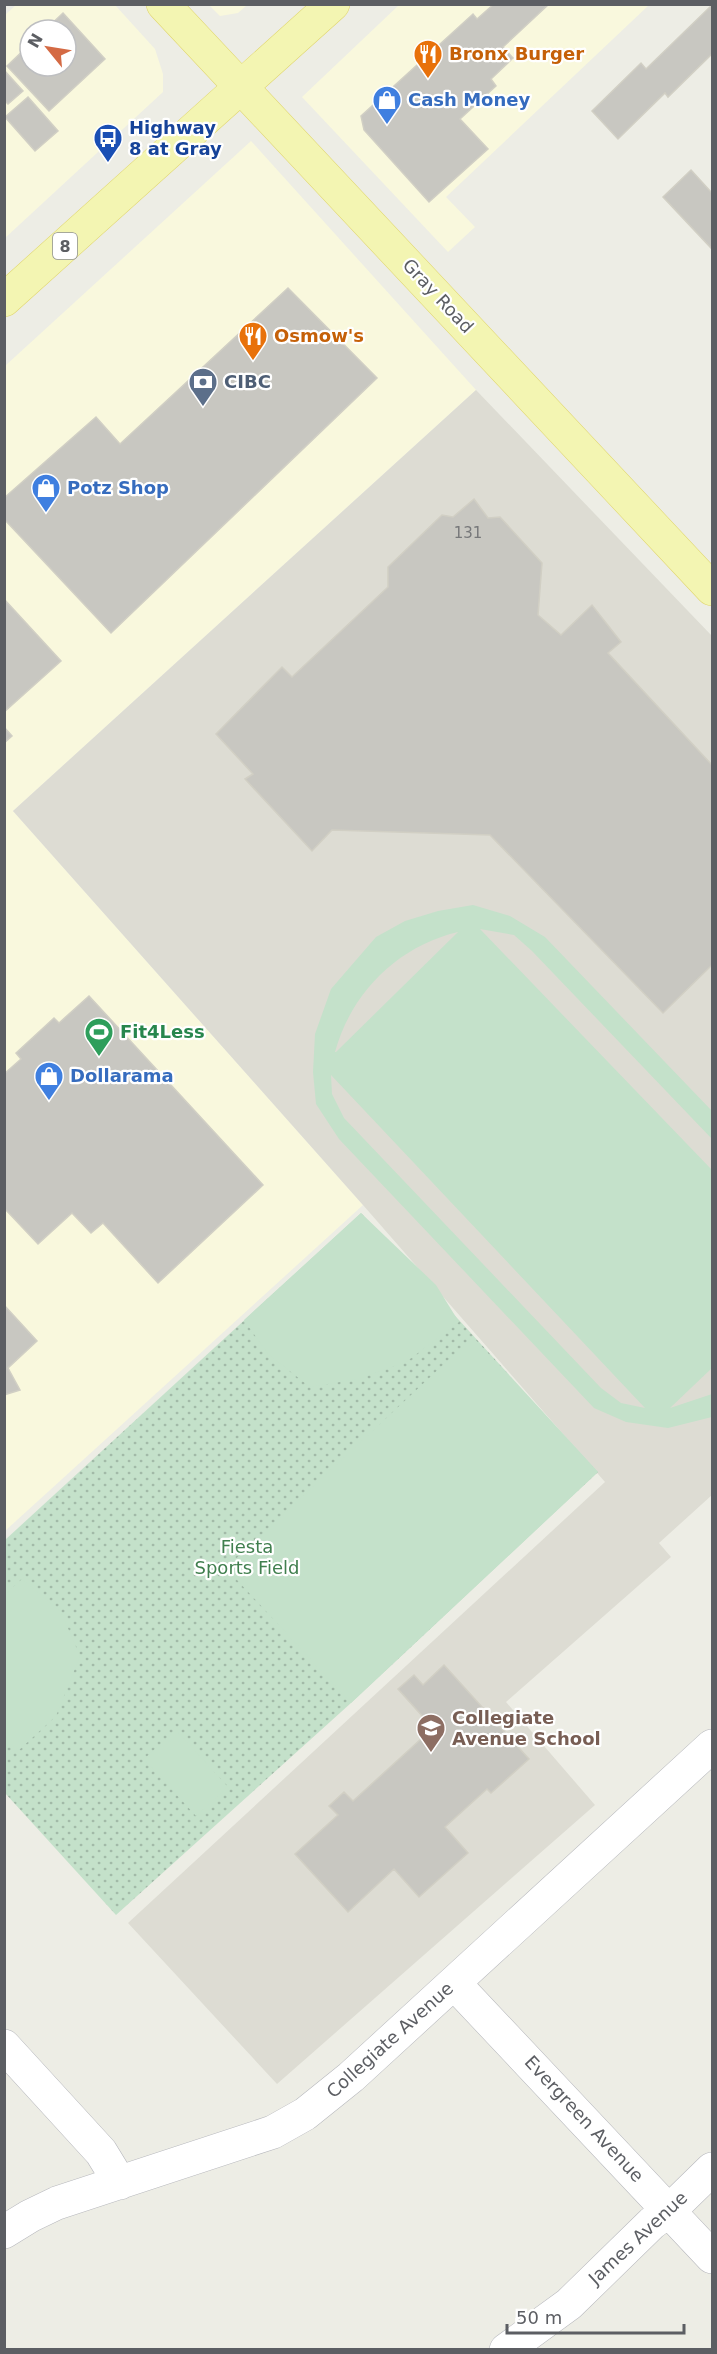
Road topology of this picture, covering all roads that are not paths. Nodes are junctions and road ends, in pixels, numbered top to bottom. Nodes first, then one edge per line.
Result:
1 (163, 4) edge
2 (333, 4) edge
3 (241, 90) junction
4 (4, 300) edge
5 (712, 589) edge
6 (712, 1746) edge
7 (454, 1983) junction
8 (4, 2046) edge
9 (712, 2169) edge
10 (120, 2183) junction
11 (670, 2210) junction
12 (4, 2232) edge
13 (712, 2257) edge
14 (506, 2349) edge

1 - 3 main road, Gray Road
2 - 3 main road, 8
3 - 4 main road, 8
3 - 5 main road, Gray Road
6 - 7 street, Collegiate Avenue
7 - 10 street, Collegiate Avenue
7 - 11 street, Evergreen Avenue
8 - 10 street
9 - 11 street, James Avenue
10 - 12 street, Collegiate Avenue
11 - 13 street, Evergreen Avenue
11 - 14 street, James Avenue

